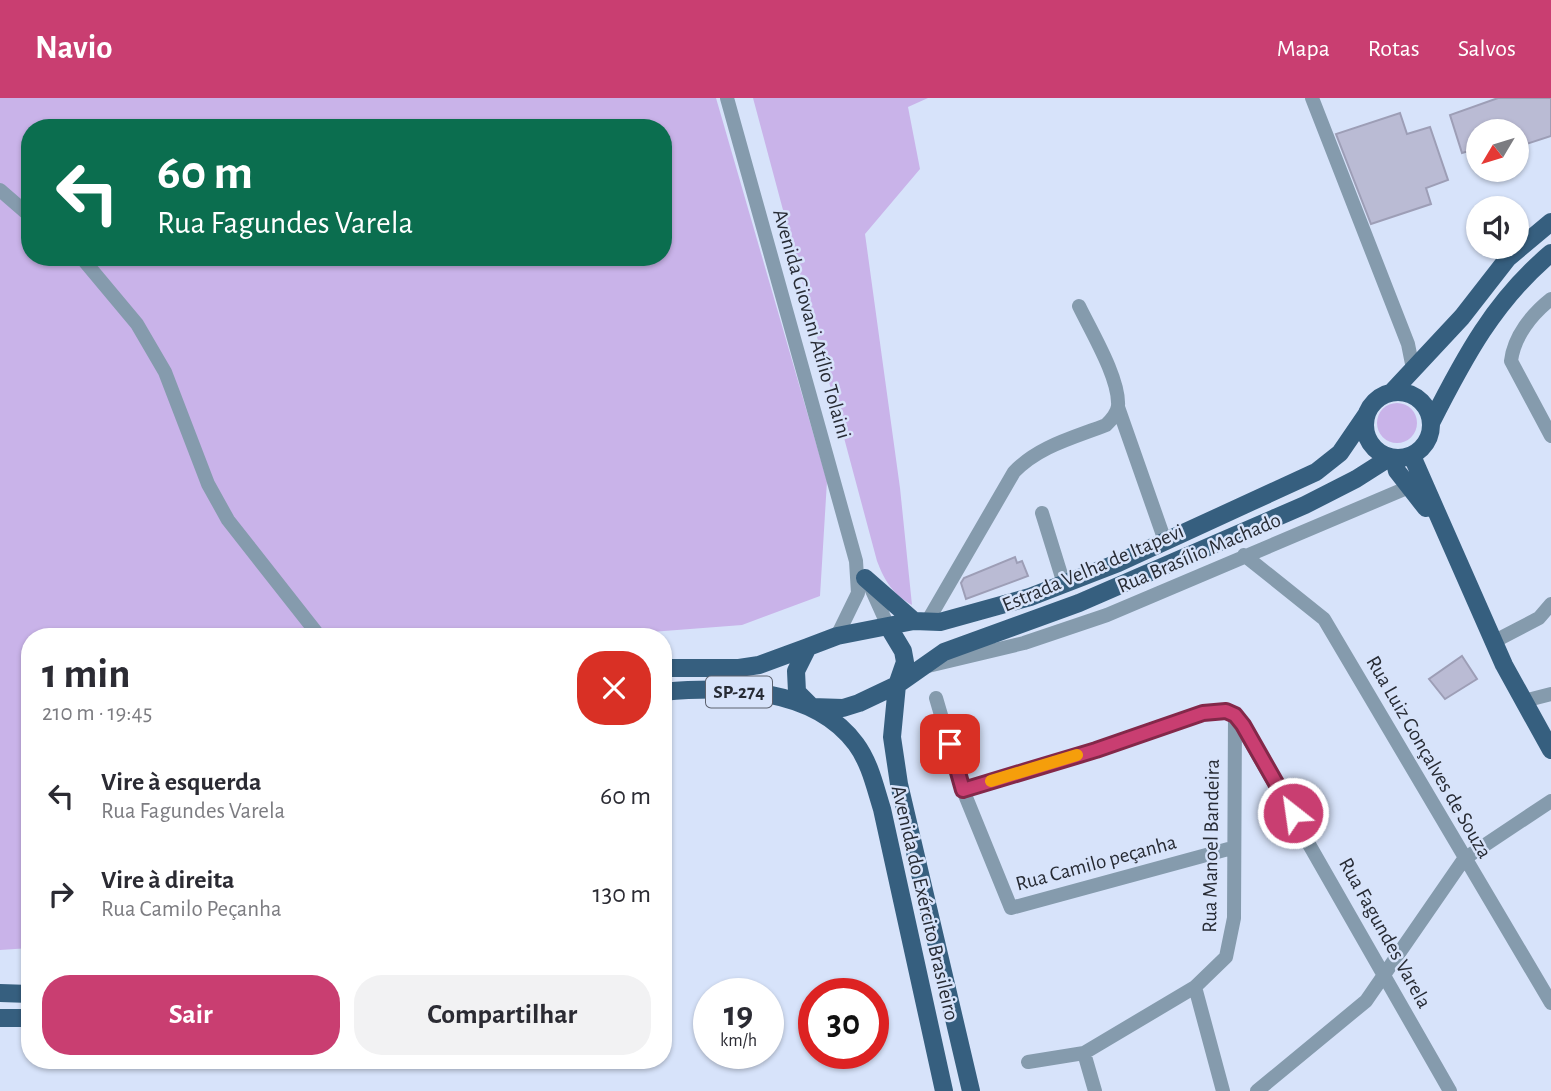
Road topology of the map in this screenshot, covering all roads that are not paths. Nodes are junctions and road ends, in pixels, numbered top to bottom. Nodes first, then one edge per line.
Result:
1 (727, 98) edge
2 (1312, 98) edge
3 (0, 190) edge
4 (0, 206) edge
5 (17, 206) junction
6 (21, 209) edge
7 (1551, 222) edge
8 (1551, 253) edge
9 (89, 266) edge
10 (1551, 299) edge
11 (1079, 306) dead end
12 (1413, 369) junction
13 (1392, 392) junction
14 (1118, 407) junction
15 (1366, 415) junction
16 (1434, 418) junction
17 (1549, 426) edge
18 (1412, 456) junction
19 (1391, 458) junction
20 (1409, 487) junction
21 (1042, 513) dead end
22 (1439, 523) junction
23 (1166, 541) junction
24 (1244, 555) junction
25 (856, 561) junction
26 (865, 578) junction
27 (1064, 584) junction
28 (1551, 604) edge
29 (921, 622) junction
30 (313, 628) edge
31 (891, 629) junction
32 (837, 636) junction
33 (1493, 642) junction
34 (808, 647) junction
35 (672, 668) edge
36 (920, 669) junction
37 (897, 685) junction
38 (672, 692) edge
39 (1551, 694) edge
40 (936, 698) dead end
41 (1524, 701) junction
42 (812, 707) junction
43 (1235, 715) junction
44 (1551, 750) edge
45 (963, 790) junction
46 (1551, 801) edge
47 (1232, 848) junction
48 (1464, 859) junction
49 (1384, 976) junction
50 (1195, 987) junction
51 (0, 993) edge
52 (21, 993) edge
53 (1551, 1003) edge
54 (0, 1018) edge
55 (21, 1018) edge
56 (1084, 1053) junction
57 (1028, 1062) dead end
58 (944, 1091) edge
59 (971, 1091) edge
60 (1094, 1091) edge
61 (1223, 1091) edge
62 (1257, 1091) edge
63 (1450, 1091) edge

1 - 25 street, Avenida Giovani Atílio Tolaini
2 - 12 street
3 - 5 street
4 - 5 street
5 - 6 street
7 - 12 main road
8 - 16 main road
9 - 30 street
10 - 17 street
11 - 14 street
12 - 13 main road
13 - 15 main road
13 - 16 main road
14 - 23 street
14 - 29 street
15 - 19 main road
15 - 23 main road, Estrada Velha de Itapevi
16 - 18 main road
18 - 19 main road
18 - 22 main road
19 - 20 main road
19 - 36 main road, Estrada Velha de Itapevi
20 - 22 main road
20 - 24 street, Rua Brasílio Machado
21 - 27 street
22 - 33 main road
23 - 27 main road, Estrada Velha de Itapevi
24 - 36 street, Rua Brasílio Machado
24 - 48 street, Rua Luiz Gonçalves de Souza
25 - 26 street
25 - 32 street
26 - 29 main road
26 - 31 street
27 - 29 main road, Estrada Velha de Itapevi
28 - 33 street
29 - 31 main road, Estrada Velha de Itapevi
31 - 32 main road, Estrada Velha de Itapevi
31 - 37 main road
32 - 34 main road, Estrada Velha de Itapevi
33 - 41 main road
34 - 35 main road, Estrada Velha de Itapevi / SP-274
34 - 42 main road
36 - 37 main road, Estrada Velha de Itapevi
37 - 42 main road, Estrada Velha de Itapevi
37 - 59 main road, Avenida do Exército Brasileiro
38 - 42 main road, Estrada Velha de Itapevi / SP-274
39 - 41 street
40 - 45 street, Rua Camilo peçanha
41 - 44 main road
42 - 58 main road, Avenida do Exército Brasileiro
43 - 45 street
43 - 47 street, Rua Manoel Bandeira
43 - 49 street, Rua Fagundes Varela
45 - 47 street, Rua Camilo peçanha
46 - 48 street
47 - 50 street, Rua Manoel Bandeira
48 - 49 street
48 - 53 street, Rua Luiz Gonçalves de Souza
49 - 62 street
49 - 63 street, Rua Fagundes Varela
50 - 56 street, Rua Manoel Bandeira
50 - 61 street
51 - 52 main road
54 - 55 main road
56 - 57 street, Rua Manoel Bandeira
56 - 60 street

